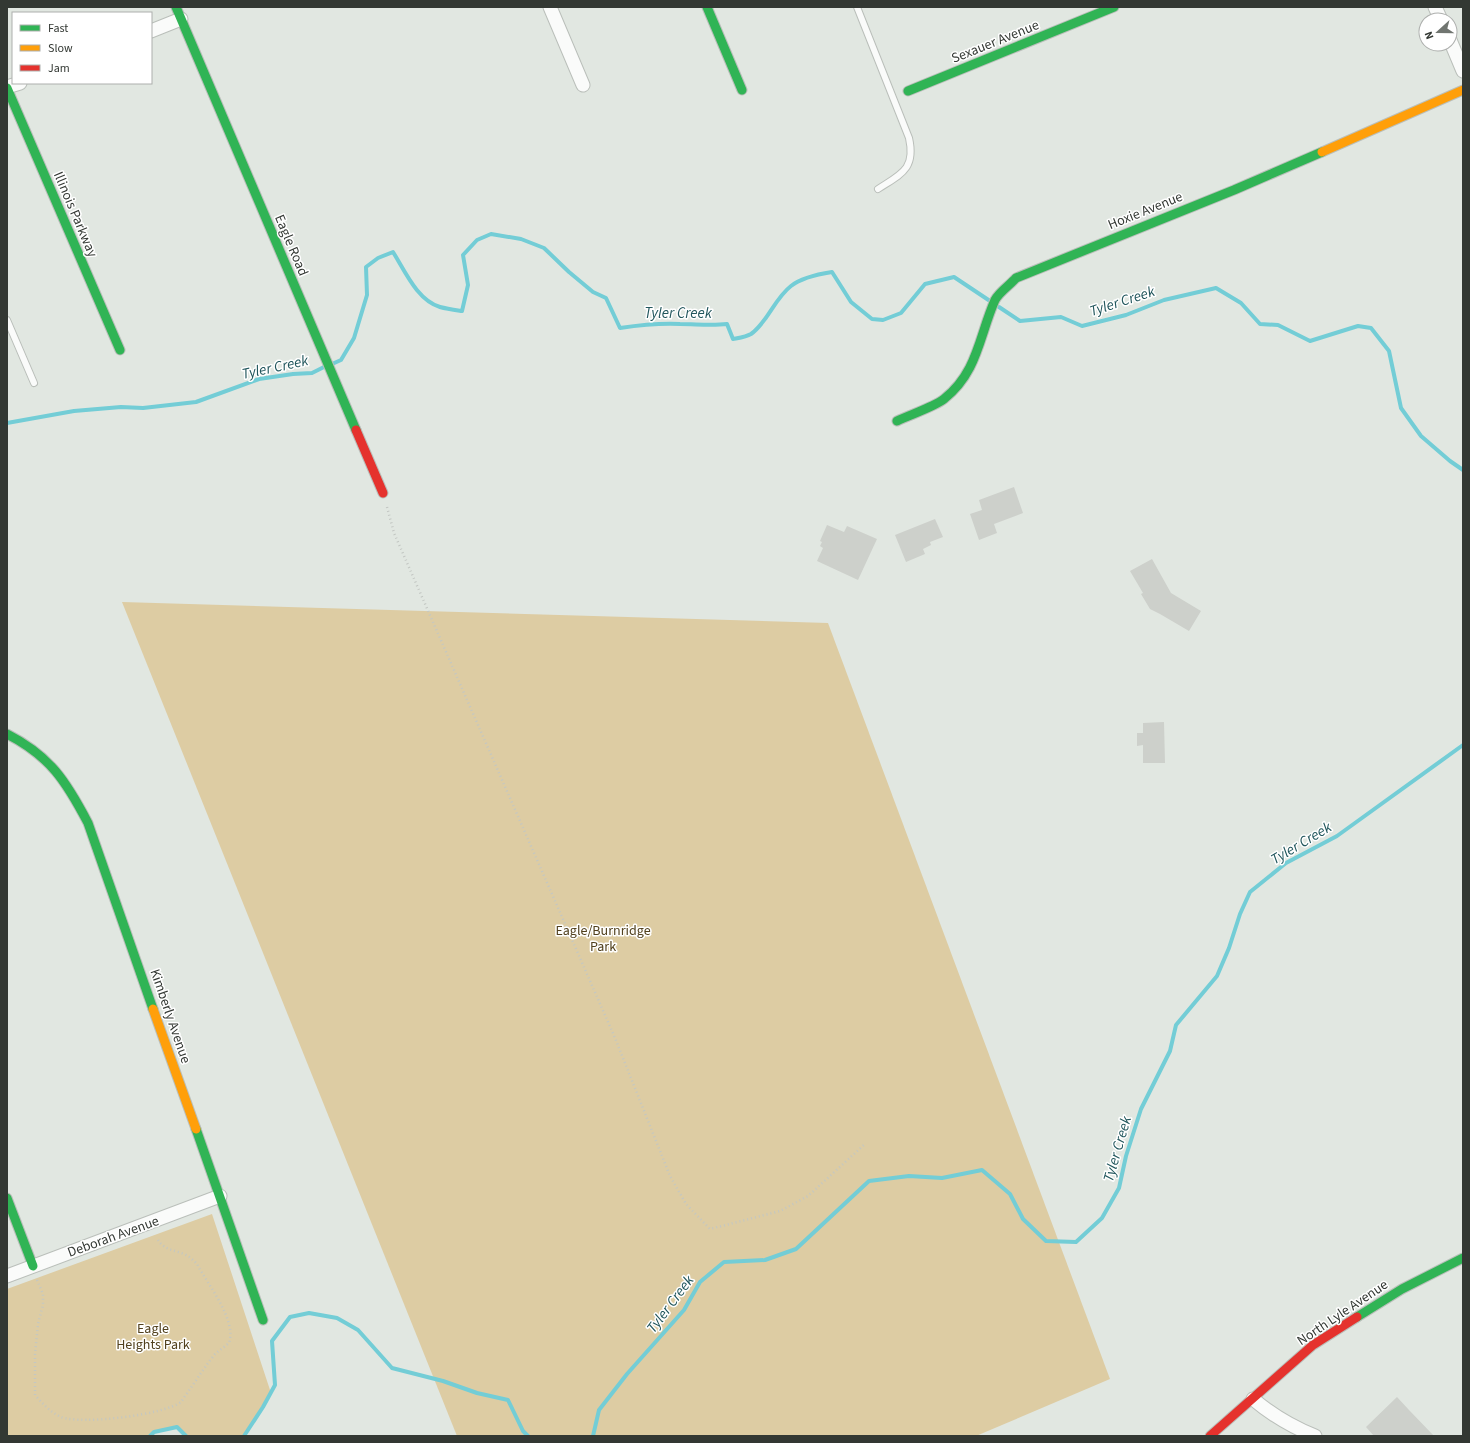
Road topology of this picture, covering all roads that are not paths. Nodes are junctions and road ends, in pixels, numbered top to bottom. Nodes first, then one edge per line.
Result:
1 (550, 7) edge
2 (707, 7) edge
3 (857, 7) edge
4 (1114, 7) edge
5 (178, 13) edge
6 (152, 30) edge
7 (1455, 52) edge
8 (1463, 71) edge
9 (17, 84) edge
10 (583, 85) dead end
11 (7, 88) edge
12 (742, 90) dead end
13 (1463, 90) edge
14 (908, 91) dead end
15 (878, 189) dead end
16 (7, 320) edge
17 (120, 350) dead end
18 (34, 383) dead end
19 (897, 420) dead end
20 (383, 493) road end
21 (7, 734) edge
22 (220, 1196) junction
23 (7, 1198) edge
24 (1463, 1258) edge
25 (33, 1266) junction
26 (7, 1276) edge
27 (263, 1320) dead end
28 (1253, 1400) junction
29 (1210, 1436) edge
30 (1315, 1436) edge

1 - 10 street
2 - 12 street
3 - 15 lane
4 - 14 street, Sexauer Avenue
5 - 6 street
5 - 20 street, Eagle Road
7 - 8 street
9 - 11 street
11 - 17 street, Illinois Parkway
13 - 19 street, Hoxie Avenue
16 - 18 lane
21 - 22 street, Kimberly Avenue
22 - 25 street, Deborah Avenue
22 - 27 street, Kimberly Avenue
23 - 25 street
24 - 28 street, North Lyle Avenue
25 - 26 street, Deborah Avenue
28 - 29 street, North Lyle Avenue
28 - 30 street

